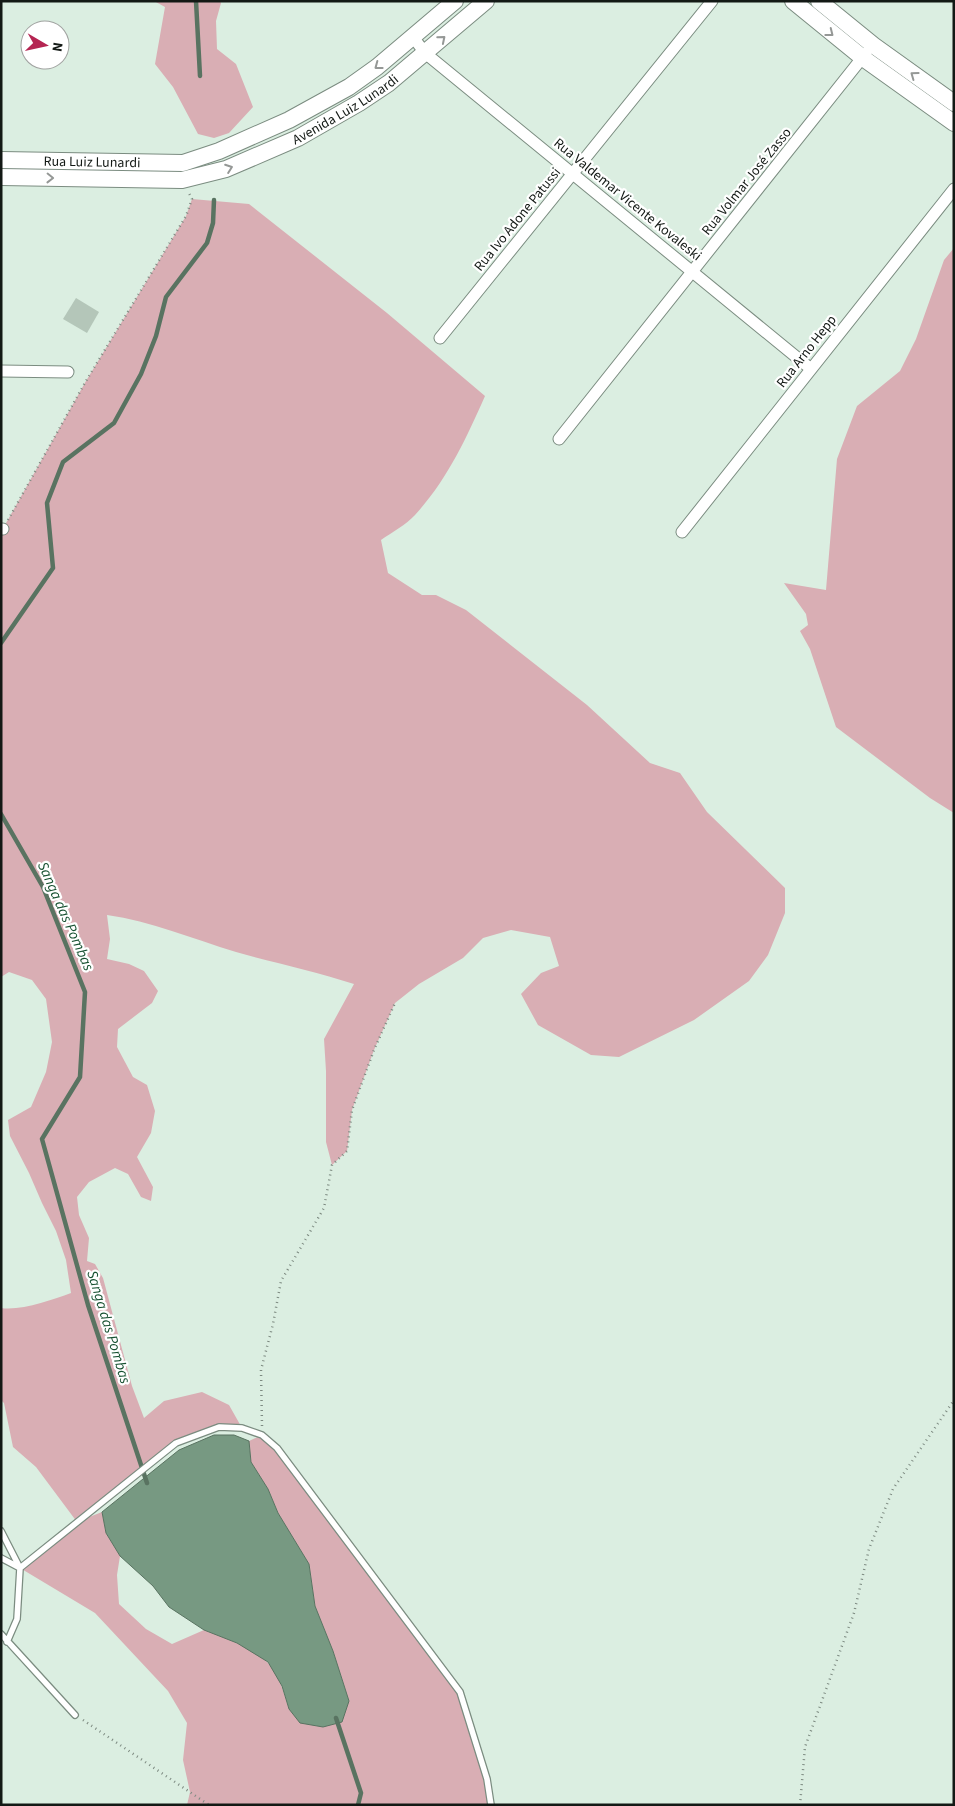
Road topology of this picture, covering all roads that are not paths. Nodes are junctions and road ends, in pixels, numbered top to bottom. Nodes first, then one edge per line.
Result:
1 (455, 1) edge
2 (486, 1) edge
3 (712, 1) edge
4 (793, 1) edge
5 (819, 1) edge
6 (413, 37) junction
7 (873, 45) junction
8 (425, 53) junction
9 (863, 58) junction
10 (954, 103) edge
11 (954, 123) edge
12 (1, 160) edge
13 (183, 163) junction
14 (573, 174) junction
15 (1, 176) edge
16 (182, 180) junction
17 (954, 189) edge
18 (693, 272) junction
19 (440, 338) dead end
20 (811, 369) junction
21 (1, 372) edge
22 (68, 372) dead end
23 (559, 439) dead end
24 (682, 532) dead end
25 (1, 1531) edge
26 (1, 1558) edge
27 (20, 1568) junction
28 (1, 1634) edge
29 (8, 1642) junction
30 (75, 1715) road end
31 (491, 1805) edge

1 - 6 street, Avenida Luiz Lunardi
8 -> 2 street, Avenida Luiz Lunardi
3 - 14 street, Rua Ivo Adone Patussi
4 -> 9 street
5 - 7 street
6 - 8 street, Rua Valdemar Vicente Kovaleski
6 -> 13 street, Avenida Luiz Lunardi
7 - 9 street, Rua Volmar José Zasso
10 -> 7 street
8 - 14 street, Rua Valdemar Vicente Kovaleski
16 -> 8 street, Avenida Luiz Lunardi
9 - 11 street
9 - 18 street, Rua Volmar José Zasso
12 - 13 street, Rua Luiz Lunardi
13 - 16 street
14 - 18 street, Rua Valdemar Vicente Kovaleski
14 - 19 street, Rua Ivo Adone Patussi
15 -> 16 street, Rua Luiz Lunardi
17 - 20 street, Rua Arno Hepp
18 - 20 street, Rua Valdemar Vicente Kovaleski
18 - 23 street, Rua Volmar José Zasso
20 - 24 street, Rua Arno Hepp
21 - 22 street
25 - 27 lane
26 - 27 lane
27 - 29 lane
27 - 31 lane
28 - 29 lane
29 - 30 lane

